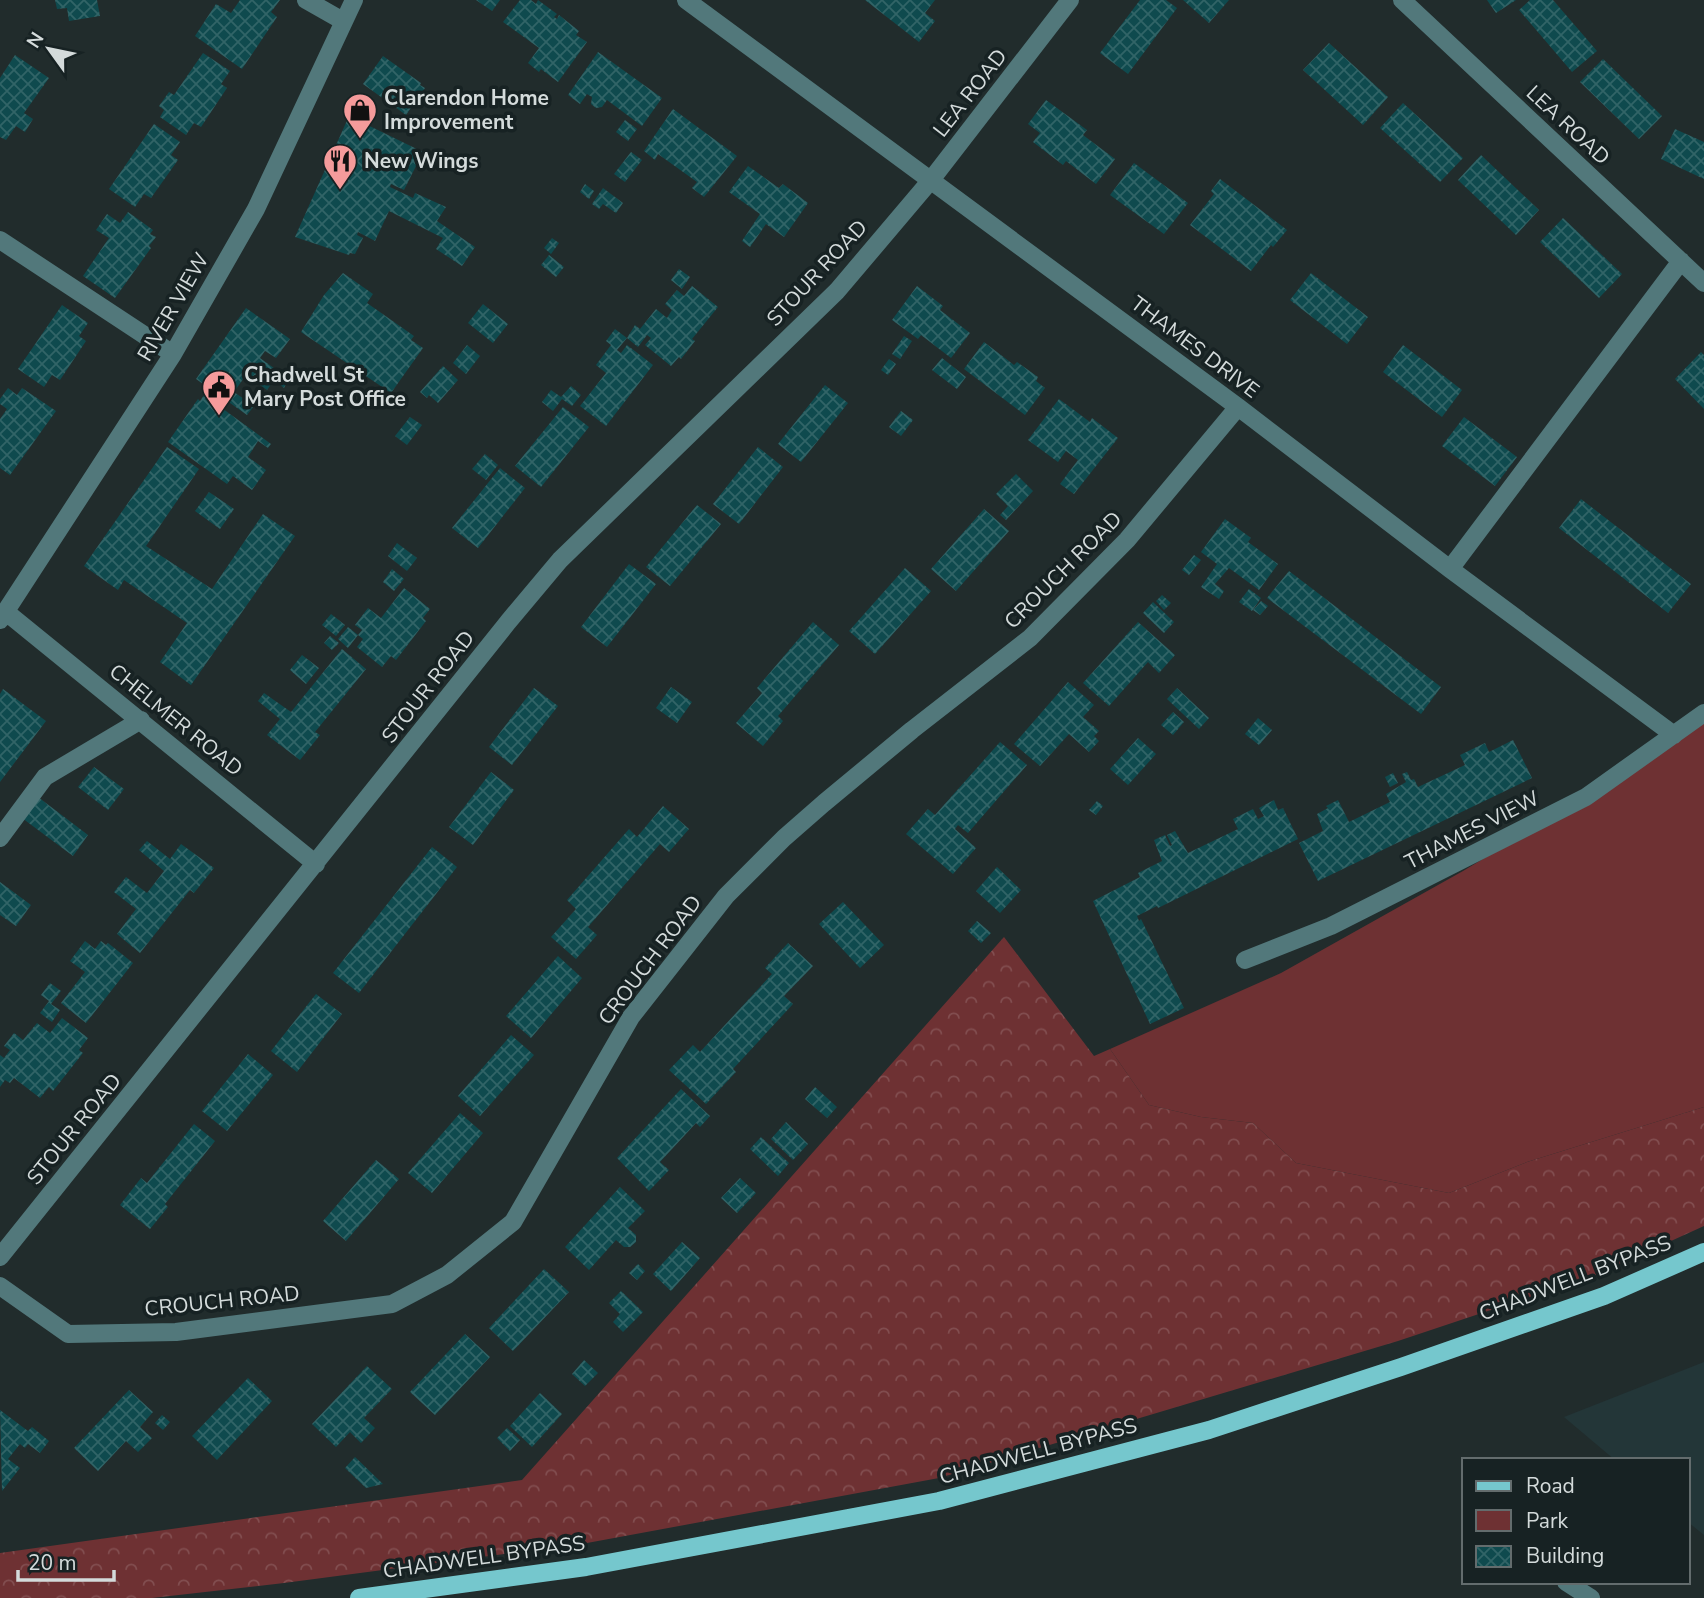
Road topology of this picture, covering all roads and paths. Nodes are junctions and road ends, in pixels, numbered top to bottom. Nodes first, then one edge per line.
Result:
1 (306, 0) edge
2 (354, 0) edge
3 (686, 0) edge
4 (1070, 0) edge
5 (1402, 0) edge
6 (343, 21) junction
7 (931, 180) junction
8 (0, 240) edge
9 (1681, 261) junction
10 (1704, 283) edge
11 (173, 354) junction
12 (1238, 407) junction
13 (1450, 569) junction
14 (3, 616) edge
15 (1704, 713) edge
16 (141, 720) junction
17 (1674, 735) junction
18 (0, 838) edge
19 (316, 864) junction
20 (1245, 960) dead end
21 (1704, 1252) edge
22 (0, 1257) edge
23 (0, 1286) edge
24 (1569, 1584) edge
25 (359, 1598) edge
26 (1591, 1598) edge

1 - 6 street
2 - 6 street, RIVER VIEW
3 - 7 street, THAMES DRIVE
4 - 7 street, LEA ROAD
5 - 9 street, LEA ROAD
6 - 11 street, RIVER VIEW
7 - 12 street, THAMES DRIVE
7 - 19 street, STOUR ROAD
8 - 11 street
9 - 10 street, LEA ROAD
9 - 13 street
11 - 14 street, RIVER VIEW
12 - 13 street, THAMES DRIVE
12 - 23 street, CROUCH ROAD
13 - 17 street, THAMES DRIVE
14 - 16 street, CHELMER ROAD
15 - 17 street, THAMES VIEW
16 - 18 street
16 - 19 street, CHELMER ROAD
17 - 20 street, THAMES VIEW
19 - 22 street, STOUR ROAD
21 - 25 main road, CHADWELL BYPASS
24 - 26 street

